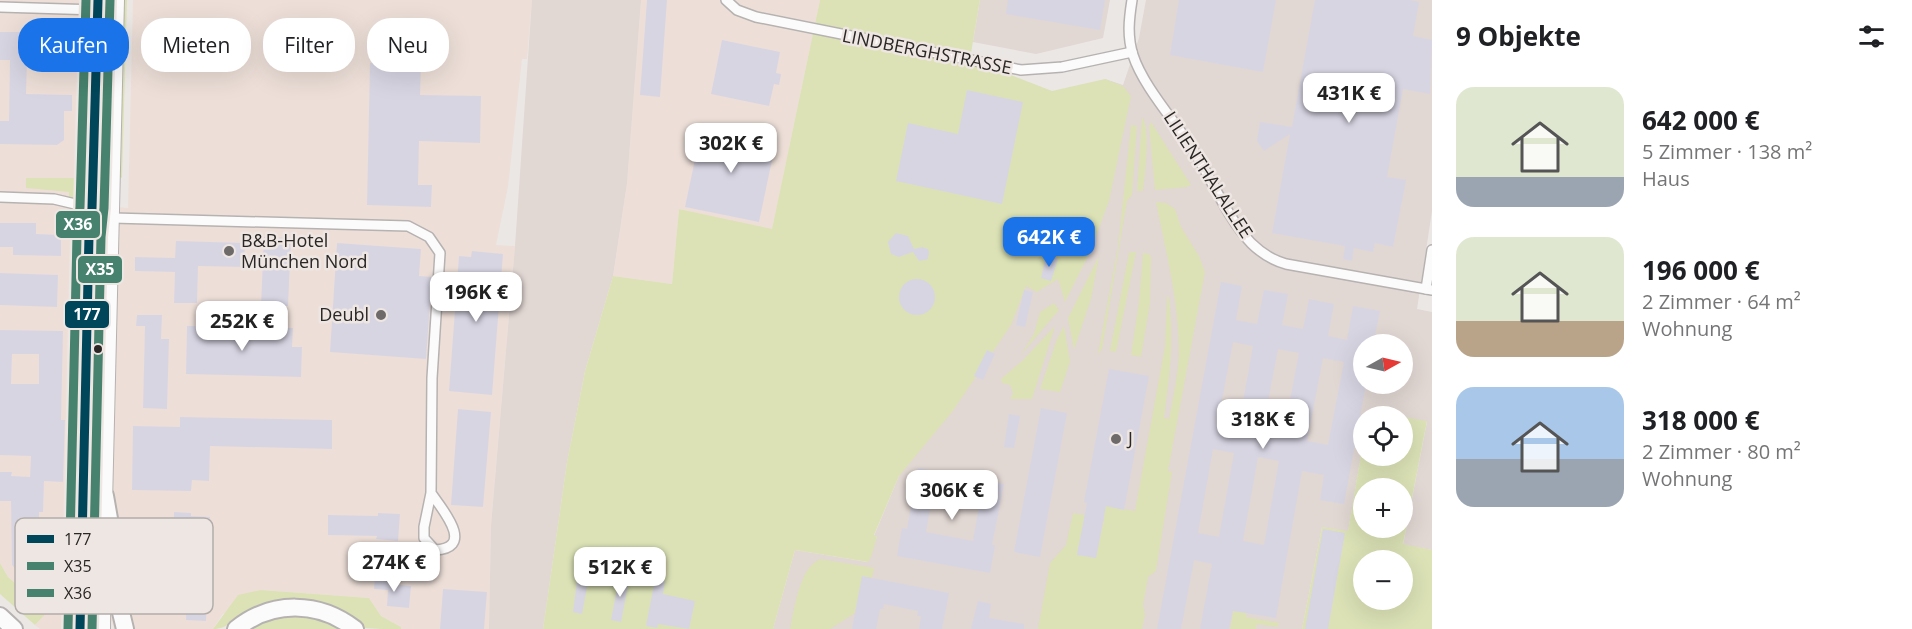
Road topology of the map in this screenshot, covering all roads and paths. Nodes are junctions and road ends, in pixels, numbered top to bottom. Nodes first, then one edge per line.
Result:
1 (117, 0) edge
2 (726, 0) edge
3 (1132, 0) edge
4 (97, 5) edge
5 (0, 7) edge
6 (1132, 52) junction
7 (0, 197) edge
8 (93, 208) junction
9 (113, 218) junction
10 (1432, 250) edge
11 (1429, 289) edge
12 (431, 492) junction
13 (105, 496) junction
14 (83, 518) edge
15 (105, 518) edge
16 (109, 518) edge
17 (80, 614) edge
18 (103, 614) edge
19 (121, 614) edge
20 (0, 616) edge
21 (14, 629) edge
22 (80, 629) edge
23 (103, 629) edge
24 (125, 629) edge
25 (236, 629) edge
26 (355, 629) edge

1 - 9 main road
2 - 6 street, LINDBERGHSTRASSE
3 - 6 street, LILIENTHALALLEE
4 - 5 street
4 - 8 main road
6 - 11 street, LILIENTHALALLEE
7 - 8 street
8 - 9 main road
8 - 14 main road
9 - 12 street
9 - 13 main road
10 - 11 street
12 - 12 street
13 - 15 main road
13 - 16 highway
17 - 22 main road
18 - 23 main road
19 - 24 highway
20 - 21 highway
25 - 26 highway

